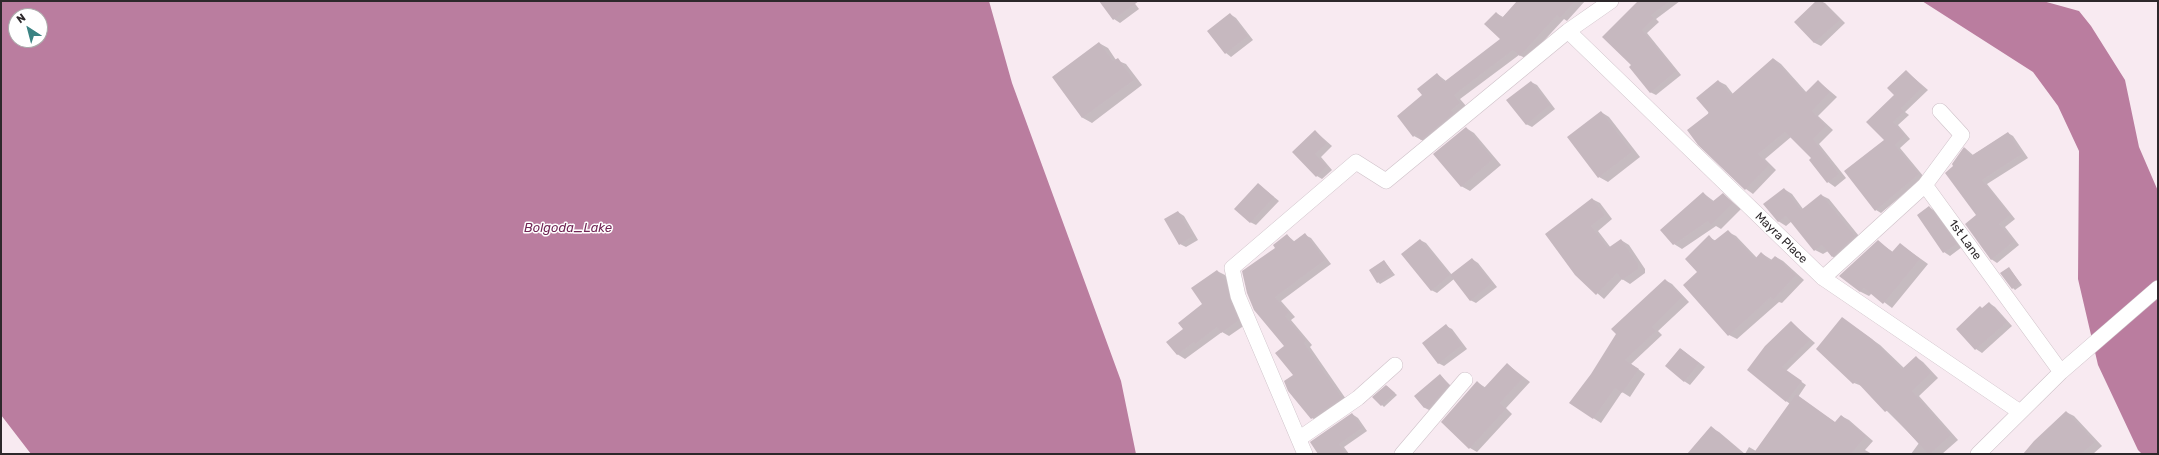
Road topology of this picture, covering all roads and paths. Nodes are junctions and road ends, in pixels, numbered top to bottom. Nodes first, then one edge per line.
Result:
1 (1611, 1) edge
2 (1568, 31) junction
3 (1940, 111) dead end
4 (1925, 185) junction
5 (1823, 278) junction
6 (2158, 288) edge
7 (1395, 365) dead end
8 (2065, 370) junction
9 (1465, 380) dead end
10 (2020, 412) junction
11 (1300, 438) junction
12 (1306, 454) edge
13 (1402, 454) edge
14 (1978, 454) edge

1 - 2 street
2 - 5 street, Mayra Place
2 - 11 street
3 - 4 street
4 - 5 street
4 - 8 street, 1st Lane
5 - 10 street, Mayra Place
6 - 8 street
7 - 11 street
8 - 10 street
9 - 13 street
10 - 14 street
11 - 12 street

